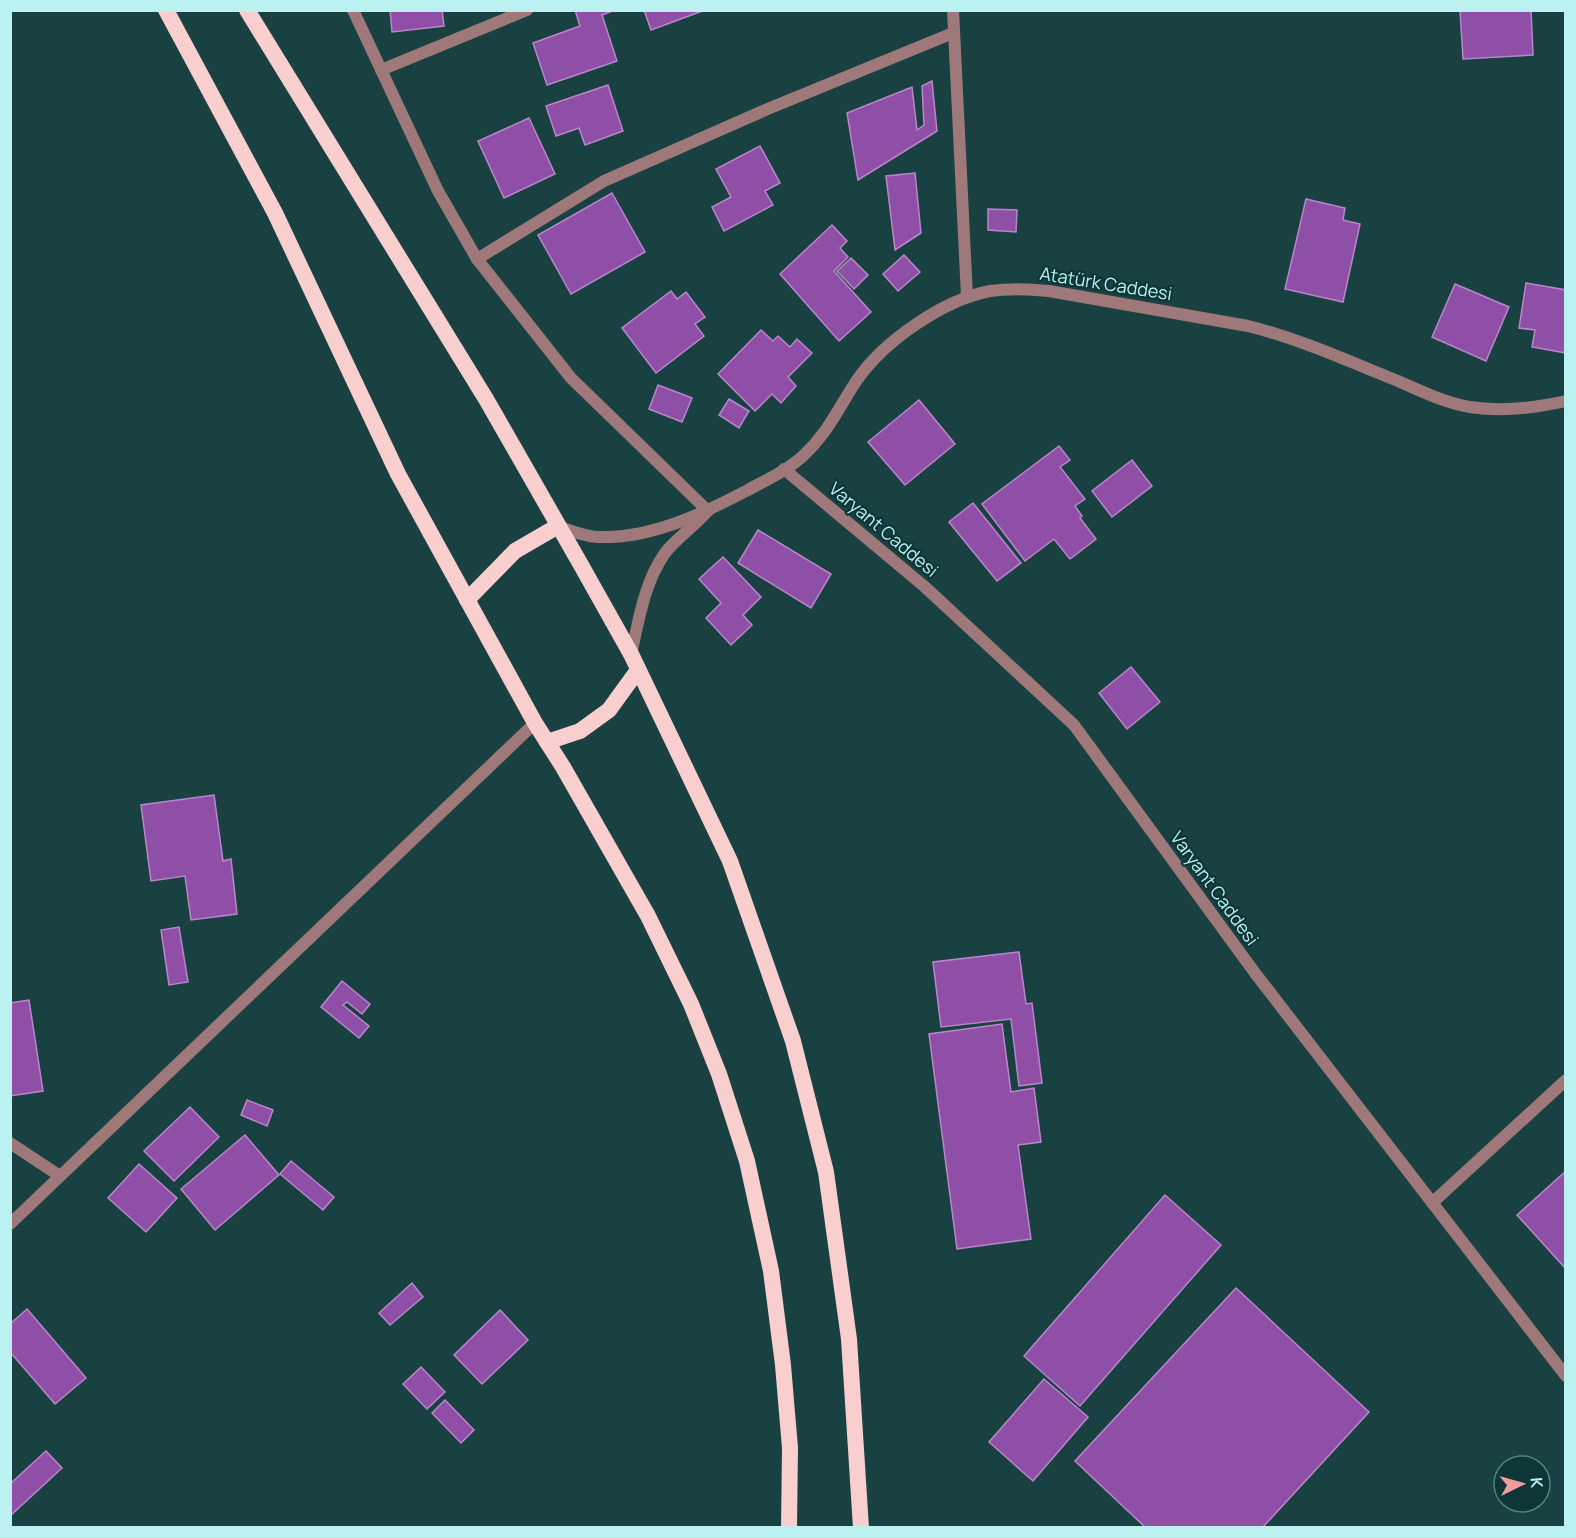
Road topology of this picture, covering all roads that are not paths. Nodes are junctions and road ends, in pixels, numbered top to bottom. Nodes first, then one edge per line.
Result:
1 (166, 10) edge
2 (247, 10) edge
3 (353, 10) edge
4 (526, 10) edge
5 (953, 10) edge
6 (953, 33) junction
7 (381, 70) junction
8 (477, 259) junction
9 (967, 297) junction
10 (1566, 401) edge
11 (784, 469) junction
12 (708, 511) junction
13 (558, 526) junction
14 (467, 600) junction
15 (631, 654) junction
16 (638, 670) junction
17 (535, 723) junction
18 (547, 742) junction
19 (1566, 1080) edge
20 (10, 1143) edge
21 (60, 1176) junction
22 (1432, 1203) junction
23 (10, 1224) edge
24 (1566, 1376) edge
25 (789, 1527) edge
26 (861, 1527) edge

1 - 14 highway
2 - 13 highway
3 - 7 street
4 - 7 street
5 - 6 street
6 - 8 street
6 - 9 street
7 - 8 street
8 - 12 street
9 - 10 street, Atatürk Caddesi
9 - 11 street, Atatürk Caddesi
11 - 12 street, Atatürk Caddesi
11 - 22 street, Varyant Caddesi
12 - 13 street
12 - 15 street
13 - 14 highway
13 - 15 highway
14 - 17 highway
15 - 16 highway
16 - 18 highway
16 - 26 highway
17 - 18 highway
17 - 21 street
18 - 25 highway
19 - 22 street
20 - 21 street
21 - 23 street
22 - 24 street, Varyant Caddesi

